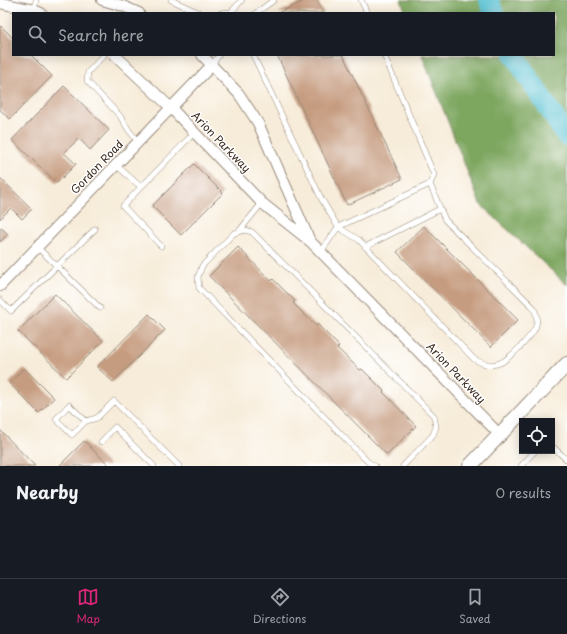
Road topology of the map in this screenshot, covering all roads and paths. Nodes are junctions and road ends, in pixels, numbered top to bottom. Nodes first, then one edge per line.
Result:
1 (102, 0) edge
2 (171, 0) edge
3 (242, 0) edge
4 (274, 0) edge
5 (361, 0) edge
6 (0, 3) edge
7 (37, 8) edge
8 (137, 12) edge
9 (198, 12) edge
10 (232, 12) edge
11 (257, 12) edge
12 (367, 12) edge
13 (103, 56) edge
14 (116, 56) edge
15 (203, 56) edge
16 (218, 56) edge
17 (253, 56) edge
18 (384, 56) edge
19 (212, 65) junction
20 (171, 108) junction
21 (195, 132) junction
22 (138, 142) junction
23 (116, 165) junction
24 (430, 184) junction
25 (141, 187) junction
26 (262, 203) junction
27 (440, 209) junction
28 (338, 227) junction
29 (96, 229) dead end
30 (240, 230) junction
31 (311, 242) junction
32 (161, 246) dead end
33 (38, 247) junction
34 (365, 247) junction
35 (321, 252) junction
36 (57, 266) junction
37 (0, 286) edge
38 (0, 300) edge
39 (100, 308) dead end
40 (567, 364) edge
41 (86, 421) junction
42 (500, 435) junction
43 (100, 442) dead end
44 (555, 449) edge
45 (532, 454) edge
46 (567, 460) edge
47 (154, 466) edge
48 (179, 466) edge
49 (375, 466) edge
50 (403, 466) edge
51 (470, 466) edge
52 (521, 466) edge

1 - 8 street
2 - 9 lane
3 - 10 lane
4 - 11 lane
5 - 12 lane
6 - 7 street
13 - 22 lane
14 - 20 street, Arion Parkway
15 - 19 street, Arion Parkway
16 - 19 lane
17 - 28 lane
18 - 24 lane
19 - 20 street, Gordon Road
19 - 31 street, Arion Parkway
20 - 21 street, Arion Parkway
20 - 22 street, Gordon Road
21 - 25 lane
21 - 26 street, Arion Parkway
22 - 23 street, Gordon Road
23 - 25 lane
23 - 33 street, Gordon Road
24 - 27 lane
24 - 28 lane
25 - 32 lane
26 - 30 lane
26 - 31 street, Arion Parkway
27 - 34 lane
27 - 34 lane
28 - 34 lane
28 - 35 lane
29 - 36 lane
30 - 49 lane
30 - 50 lane
31 - 35 street, Arion Parkway
33 - 36 lane
33 - 37 street, Gordon Road
35 - 42 street, Arion Parkway
36 - 38 lane
36 - 39 lane
40 - 42 main road
41 - 41 lane
41 - 48 lane
42 - 51 main road
43 - 47 lane
44 - 46 lane
45 - 52 lane

